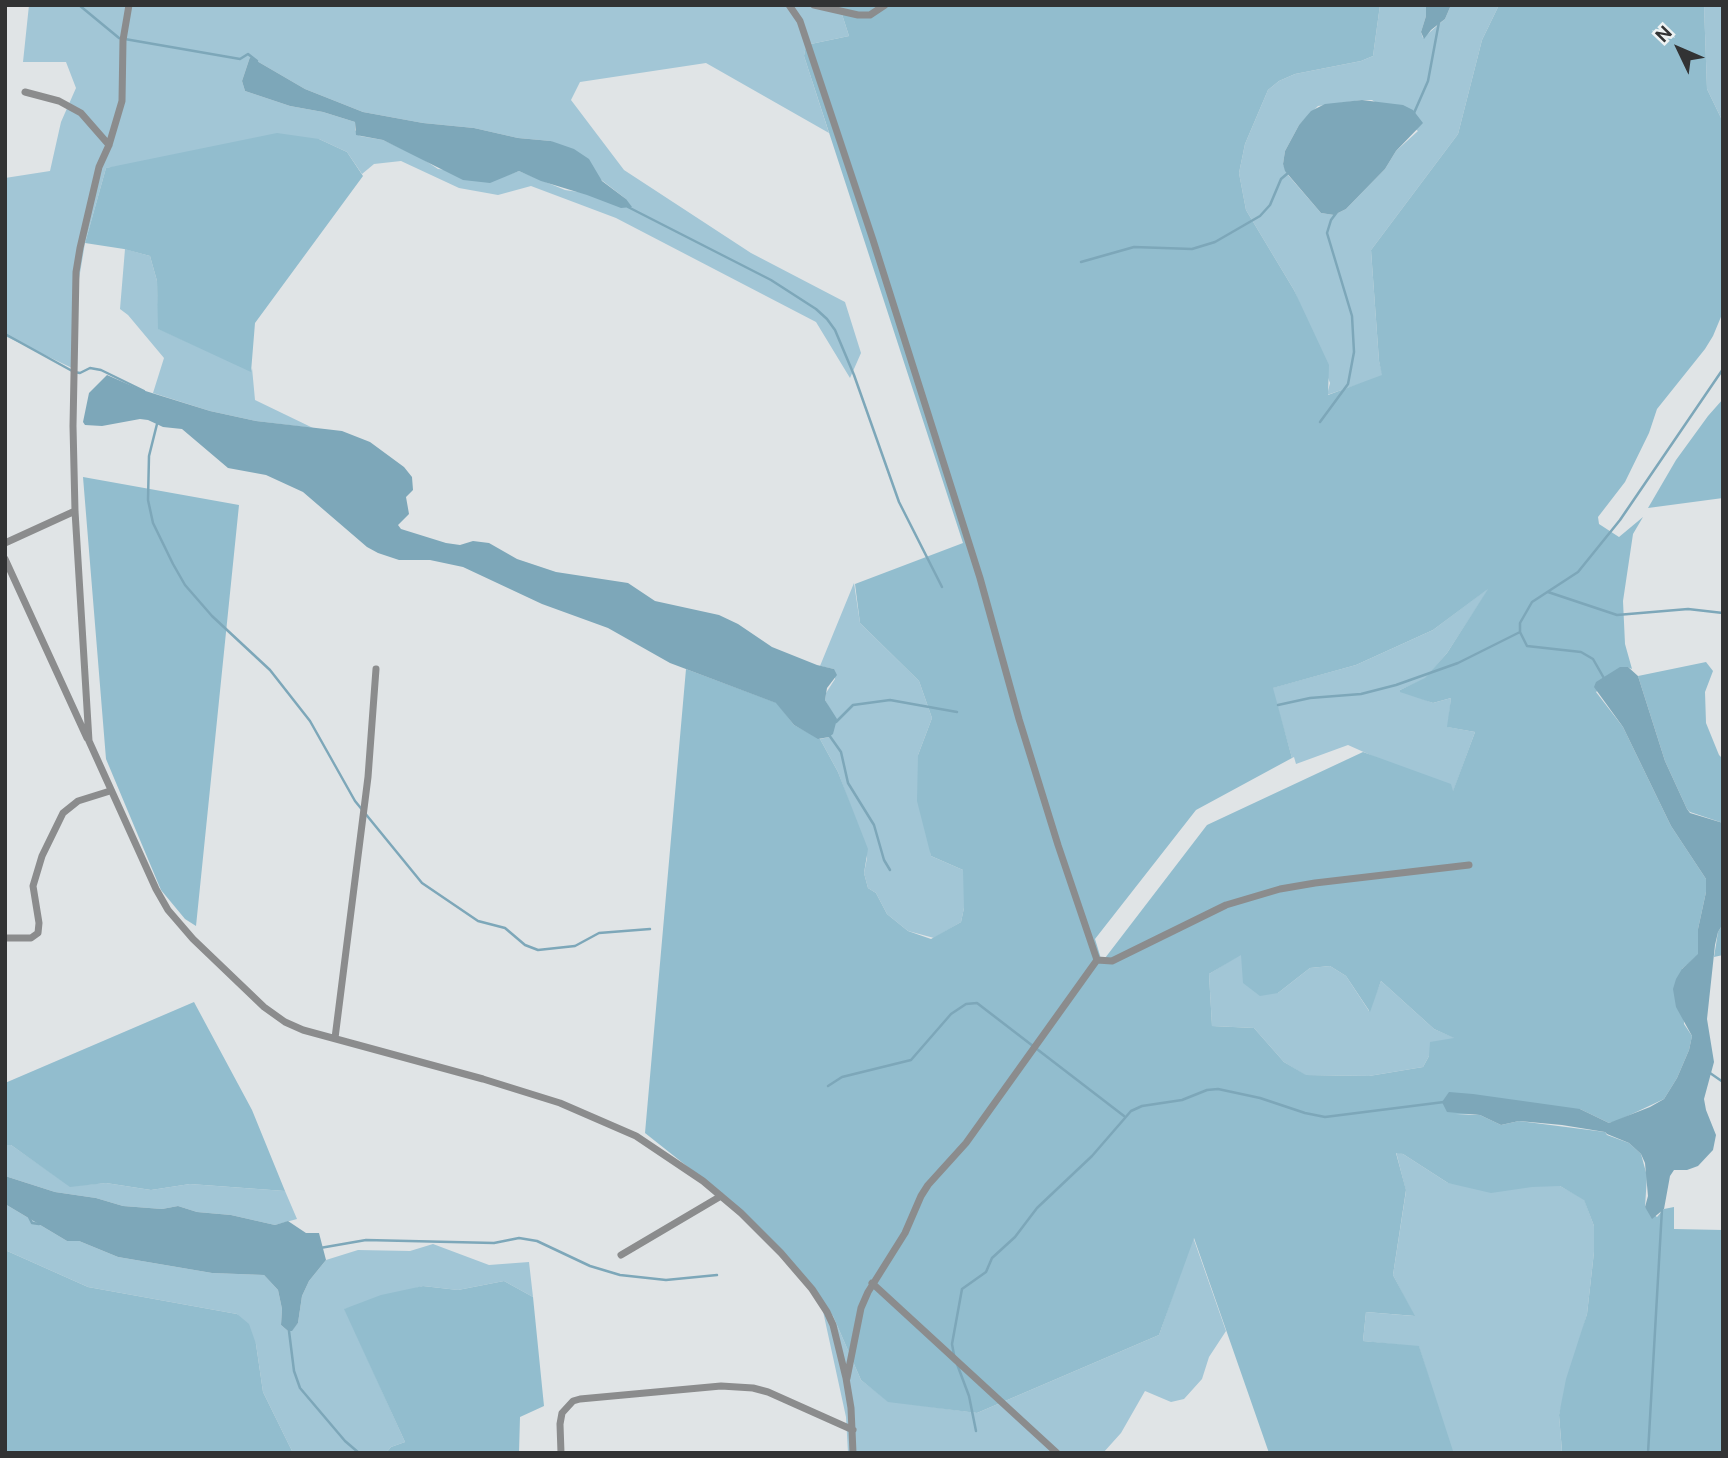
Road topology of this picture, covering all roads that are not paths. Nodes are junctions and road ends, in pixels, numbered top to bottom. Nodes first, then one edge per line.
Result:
1 (129, 5) edge
2 (789, 5) edge
3 (814, 5) edge
4 (885, 5) edge
5 (25, 93) dead end
6 (109, 145) junction
7 (75, 511) junction
8 (5, 543) edge
9 (5, 559) edge
10 (376, 669) dead end
11 (89, 741) junction
12 (110, 791) junction
13 (1469, 865) dead end
14 (5, 938) edge
15 (1097, 960) junction
16 (335, 1038) junction
17 (721, 1196) junction
18 (621, 1255) dead end
19 (872, 1283) junction
20 (846, 1378) junction
21 (853, 1430) junction
22 (561, 1453) edge
23 (853, 1453) edge
24 (1057, 1453) edge

1 - 6 street
2 - 15 street
3 - 4 street
5 - 6 street
6 - 7 street
7 - 8 street
7 - 11 street
9 - 11 street
10 - 16 street
11 - 12 street
12 - 14 street
12 - 16 street
13 - 15 street
15 - 19 street
16 - 17 street
17 - 18 street
17 - 20 street
19 - 20 street
19 - 24 street
20 - 21 street
21 - 22 street
21 - 23 street

